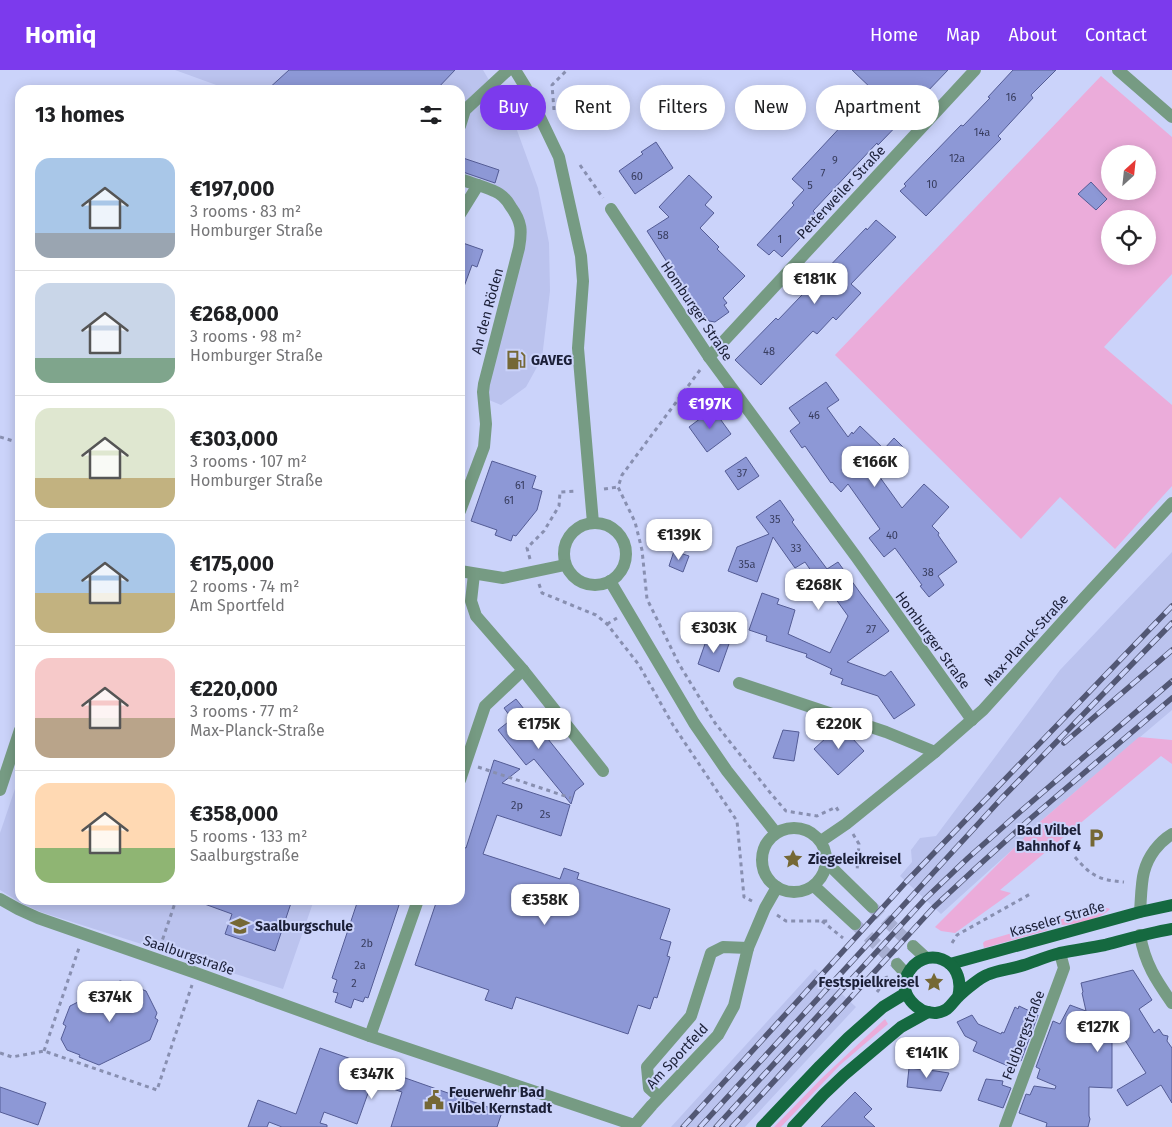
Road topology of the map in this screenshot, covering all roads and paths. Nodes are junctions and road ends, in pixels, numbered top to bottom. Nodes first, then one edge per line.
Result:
1 (508, 70) edge
2 (515, 70) edge
3 (567, 70) edge
4 (976, 70) edge
5 (1118, 70) edge
6 (465, 110) edge
7 (554, 110) dead end
8 (1172, 117) edge
9 (580, 165) dead end
10 (465, 181) edge
11 (478, 185) junction
12 (465, 206) edge
13 (611, 209) joint
14 (709, 357) junction
15 (0, 436) edge
16 (15, 441) edge
17 (560, 492) dead end
18 (465, 498) edge
19 (1172, 503) edge
20 (593, 523) junction
21 (565, 565) junction
22 (534, 571) junction
23 (465, 572) edge
24 (474, 574) junction
25 (610, 581) junction
26 (523, 670) junction
27 (739, 683) dead end
28 (972, 720) junction
29 (15, 745) edge
30 (935, 752) junction
31 (466, 762) junction
32 (465, 765) edge
33 (603, 771) dead end
34 (0, 790) edge
35 (772, 795) dead end
36 (571, 798) dead end
37 (776, 832) junction
38 (1172, 834) edge
39 (821, 841) junction
40 (1075, 857) dead end
41 (827, 863) junction
42 (1124, 882) dead end
43 (814, 886) junction
44 (777, 887) junction
45 (1032, 893) dead end
46 (0, 898) edge
47 (174, 905) edge
48 (416, 905) edge
49 (1172, 906) edge
50 (872, 907) tunnel mouth
51 (765, 908) junction
52 (1140, 912) junction
53 (856, 924) tunnel mouth
54 (1172, 929) edge
55 (84, 934) junction
56 (1140, 935) junction
57 (843, 938) dead end
58 (952, 943) dead end
59 (913, 946) tunnel mouth
60 (748, 948) junction
61 (1060, 954) junction
62 (926, 958) junction
63 (156, 959) junction
64 (897, 964) tunnel mouth
65 (950, 964) junction
66 (196, 973) junction
67 (907, 976) junction
68 (887, 979) dead end
69 (906, 993) junction
70 (873, 996) dead end
71 (958, 996) junction
72 (1172, 1003) edge
73 (928, 1012) junction
74 (370, 1036) junction
75 (44, 1051) junction
76 (0, 1053) edge
77 (659, 1097) junction
78 (634, 1126) edge
79 (762, 1127) edge
80 (793, 1127) edge
81 (1005, 1127) edge

1 - 6 street
2 - 20 street
3 - 7 path
4 - 14 street, Petterweiler Straße
5 - 8 street
9 - 13 path
10 - 11 street, An den Röden
11 - 12 street
11 - 18 street, An den Röden
13 - 14 street, Homburger Straße
14 - 28 street, Homburger Straße
14 - 35 path
15 - 16 path
17 - 22 path
19 - 28 street, Max-Planck-Straße
20 - 21 street
20 - 25 street
21 - 22 street
21 - 25 street
22 - 24 street
22 - 51 path
23 - 24 street
24 - 26 street
25 - 37 street
26 - 31 street
26 - 33 street
27 - 30 street
28 - 30 street, Max-Planck-Straße
29 - 34 street
30 - 39 street, Max-Planck-Straße
31 - 32 street
31 - 36 path
37 - 39 street
37 - 44 street
38 - 52 street
39 - 41 street
40 - 42 path
41 - 43 street
41 - 50 street
43 - 44 street
43 - 53 street
44 - 51 street, Am Sportfeld
45 - 58 path
46 - 55 street, Saalburgstraße
47 - 63 path
48 - 74 street
49 - 52 main road, Kasseler Straße
51 - 57 path
51 - 60 street, Am Sportfeld
52 - 56 main road
52 - 65 main road, Kasseler Straße
54 - 56 main road
55 - 63 street, Saalburgstraße
55 - 75 path
56 - 61 main road
56 - 72 street
59 - 62 street
60 - 77 street, Am Sportfeld
60 - 77 street
61 - 71 main road
61 - 81 street, Feldbergstraße
62 - 65 main road, Kasseler Straße
62 - 67 main road
63 - 66 street, Saalburgstraße
64 - 67 street
65 - 71 main road
66 - 74 street, Saalburgstraße
66 - 75 path
67 - 69 main road
68 - 70 path
69 - 73 main road
69 - 79 main road
71 - 73 main road
73 - 80 main road
74 - 78 street, Saalburgstraße
75 - 76 path
77 - 78 street, Am Sportfeld

